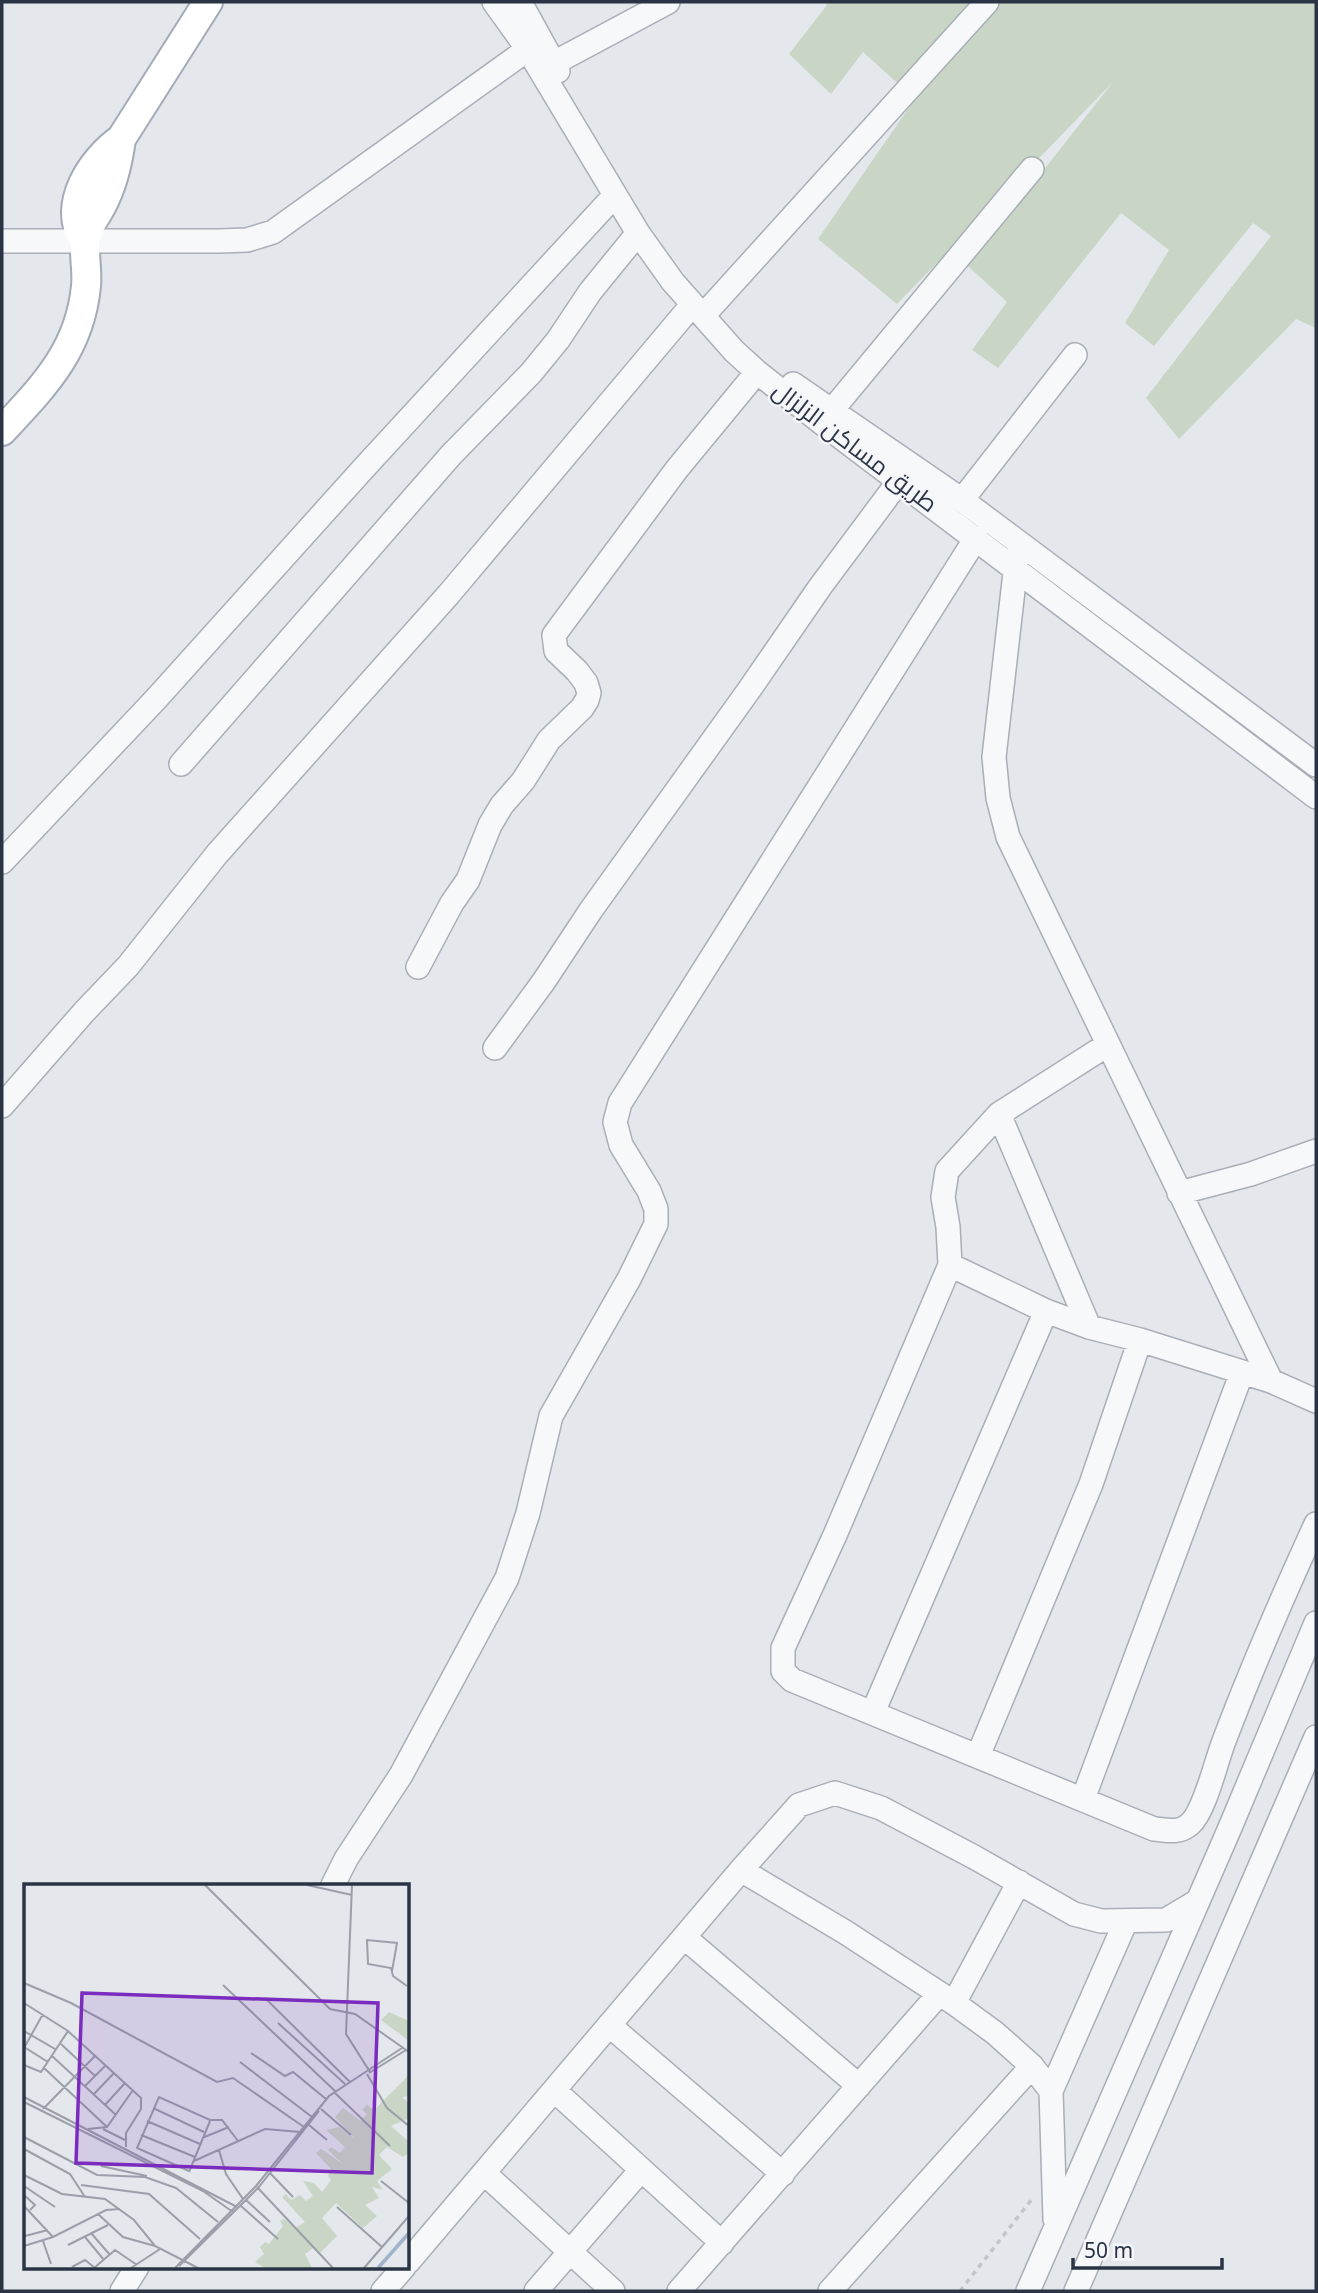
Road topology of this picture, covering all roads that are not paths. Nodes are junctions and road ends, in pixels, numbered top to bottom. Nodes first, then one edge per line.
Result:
1 (208, 2) edge
2 (494, 2) edge
3 (520, 2) edge
4 (668, 2) edge
5 (987, 2) edge
6 (534, 44) junction
7 (554, 63) junction
8 (1032, 169) dead end
9 (615, 195) junction
10 (638, 233) junction
11 (2, 241) edge
12 (85, 241) junction
13 (701, 306) junction
14 (1075, 355) dead end
15 (757, 372) junction
16 (833, 409) junction
17 (2, 430) edge
18 (899, 481) junction
19 (962, 500) junction
20 (976, 538) junction
21 (1018, 542) junction
22 (1015, 567) junction
23 (181, 764) dead end
24 (1316, 765) edge
25 (1316, 797) edge
26 (2, 862) edge
27 (418, 967) dead end
28 (1107, 1045) junction
29 (495, 1048) dead end
30 (2, 1106) edge
31 (999, 1114) junction
32 (1316, 1151) edge
33 (1179, 1193) junction
34 (950, 1265) junction
35 (1046, 1311) junction
36 (1089, 1327) junction
37 (1140, 1340) junction
38 (1242, 1372) junction
39 (1270, 1381) junction
40 (1316, 1401) edge
41 (1316, 1524) edge
42 (1316, 1623) edge
43 (873, 1712) junction
44 (1316, 1737) edge
45 (978, 1756) junction
46 (1083, 1799) junction
47 (741, 1870) junction
48 (1019, 1882) junction
49 (334, 1884) edge
50 (1198, 1901) junction
51 (1125, 1921) junction
52 (684, 1937) junction
53 (946, 1998) junction
54 (609, 2025) junction
55 (1032, 2066) junction
56 (859, 2086) junction
57 (554, 2090) junction
58 (1051, 2091) junction
59 (641, 2170) junction
60 (484, 2173) junction
61 (783, 2174) junction
62 (1055, 2227) junction
63 (722, 2243) junction
64 (571, 2252) junction
65 (410, 2260) edge
66 (136, 2268) edge
67 (403, 2268) edge
68 (122, 2291) edge
69 (383, 2291) edge
70 (536, 2291) edge
71 (613, 2291) edge
72 (679, 2291) edge
73 (830, 2291) edge
74 (1028, 2291) edge
75 (1076, 2291) edge

1 - 12 main road
2 - 6 street, طريق مساكن الزلزال
3 - 6 street, طريق مساكن الزلزال
4 - 7 street
5 - 13 street
6 - 7 street, طريق مساكن الزلزال
6 - 9 street, طريق مساكن الزلزال
6 - 12 street
7 - 13 street, طريق مساكن الزلزال
8 - 16 street
9 - 10 street, طريق مساكن الزلزال
9 - 26 street
10 - 13 street, طريق مساكن الزلزال
10 - 23 street
11 - 12 street
12 - 17 main road
13 - 15 street, طريق مساكن الزلزال
13 - 16 street, طريق مساكن الزلزال
13 - 30 street
14 - 19 street
15 - 18 street, طريق مساكن الزلزال
15 - 27 street
16 - 19 street, طريق مساكن الزلزال
18 - 20 street, طريق مساكن الزلزال
18 - 29 street
19 - 21 street, طريق مساكن الزلزال
20 - 22 street, طريق مساكن الزلزال
20 - 49 street
21 - 22 street
21 - 24 street, طريق مساكن الزلزال
22 - 25 street, طريق مساكن الزلزال
22 - 28 street
28 - 31 street
28 - 33 street
31 - 34 street
31 - 36 street
32 - 33 street
33 - 39 street
34 - 35 street
34 - 43 street
35 - 36 street
35 - 43 street
36 - 37 street
37 - 38 street
37 - 45 street
38 - 39 street
38 - 46 street
39 - 40 street
41 - 46 street
42 - 50 street
43 - 45 street
44 - 75 street
45 - 46 street
47 - 48 street
47 - 52 street
47 - 53 street
48 - 51 street
48 - 53 street
50 - 51 street
50 - 62 street
51 - 58 street
52 - 54 street
52 - 56 street
53 - 55 street
53 - 56 street
54 - 57 street
54 - 61 street
55 - 58 street
55 - 73 street
56 - 61 street
57 - 59 street
57 - 60 street
58 - 62 street
59 - 63 street
59 - 64 street
60 - 64 street
60 - 65 street
61 - 63 street
62 - 74 street
63 - 72 street
64 - 70 street
64 - 71 street
66 - 68 street
67 - 69 street

